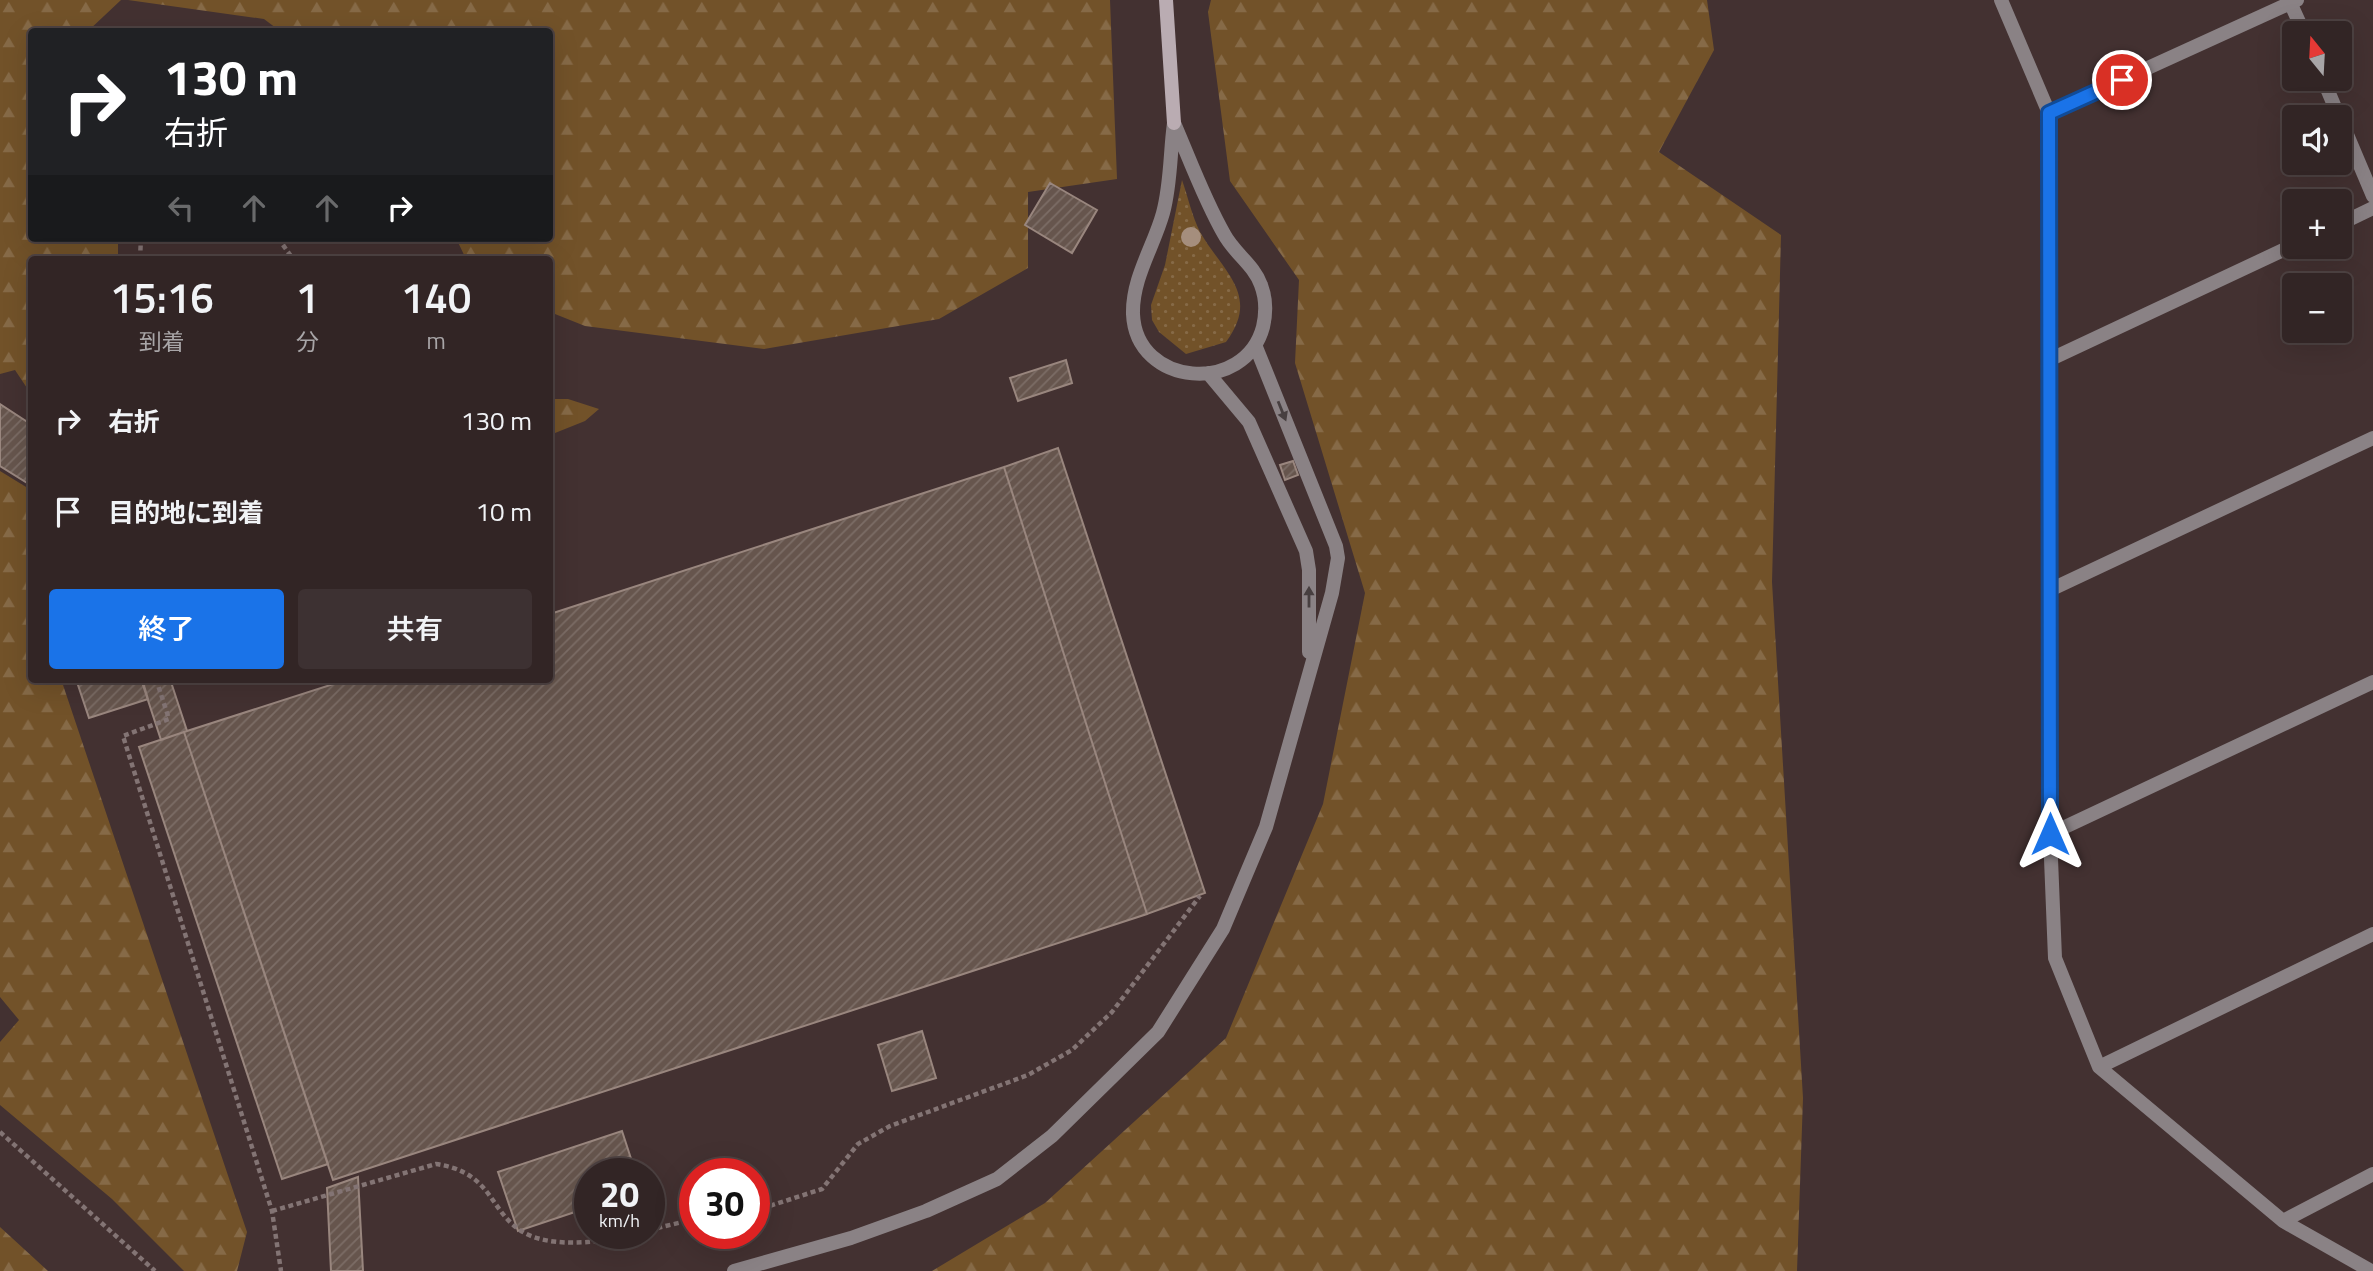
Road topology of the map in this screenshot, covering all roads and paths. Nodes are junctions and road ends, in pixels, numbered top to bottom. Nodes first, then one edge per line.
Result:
1 (1166, 0) edge
2 (2001, 0) edge
3 (2292, 1) edge
4 (2300, 21) edge
5 (2049, 113) junction
6 (1174, 123) junction
7 (2352, 146) edge
8 (2373, 195) edge
9 (2373, 208) edge
10 (2352, 218) edge
11 (2282, 251) edge
12 (1256, 347) junction
13 (2051, 359) junction
14 (1208, 373) junction
15 (2373, 438) edge
16 (2052, 589) junction
17 (1310, 665) junction
18 (2373, 682) edge
19 (157, 683) edge
20 (2050, 834) junction
21 (1200, 896) dead end
22 (2373, 934) edge
23 (2099, 1067) junction
24 (0, 1132) edge
25 (2373, 1174) edge
26 (770, 1205) edge
27 (272, 1211) junction
28 (491, 1212) dead end
29 (2283, 1221) junction
30 (155, 1271) edge
31 (281, 1271) edge
32 (734, 1271) edge
33 (2371, 1271) edge

1 - 6 main road
2 - 5 street
3 - 4 street
3 - 5 street
5 - 13 street
6 - 12 street
6 - 14 street
7 - 8 street
9 - 10 street
11 - 13 street
12 - 14 street
12 -> 17 street
13 - 16 street
17 -> 14 street
15 - 16 street
16 - 20 street
17 - 32 street
18 - 20 street
19 - 27 path
20 - 23 street
21 - 26 path
22 - 23 street
23 - 29 street
24 - 30 path
25 - 29 street
27 - 28 path
27 - 31 path
29 - 33 street

